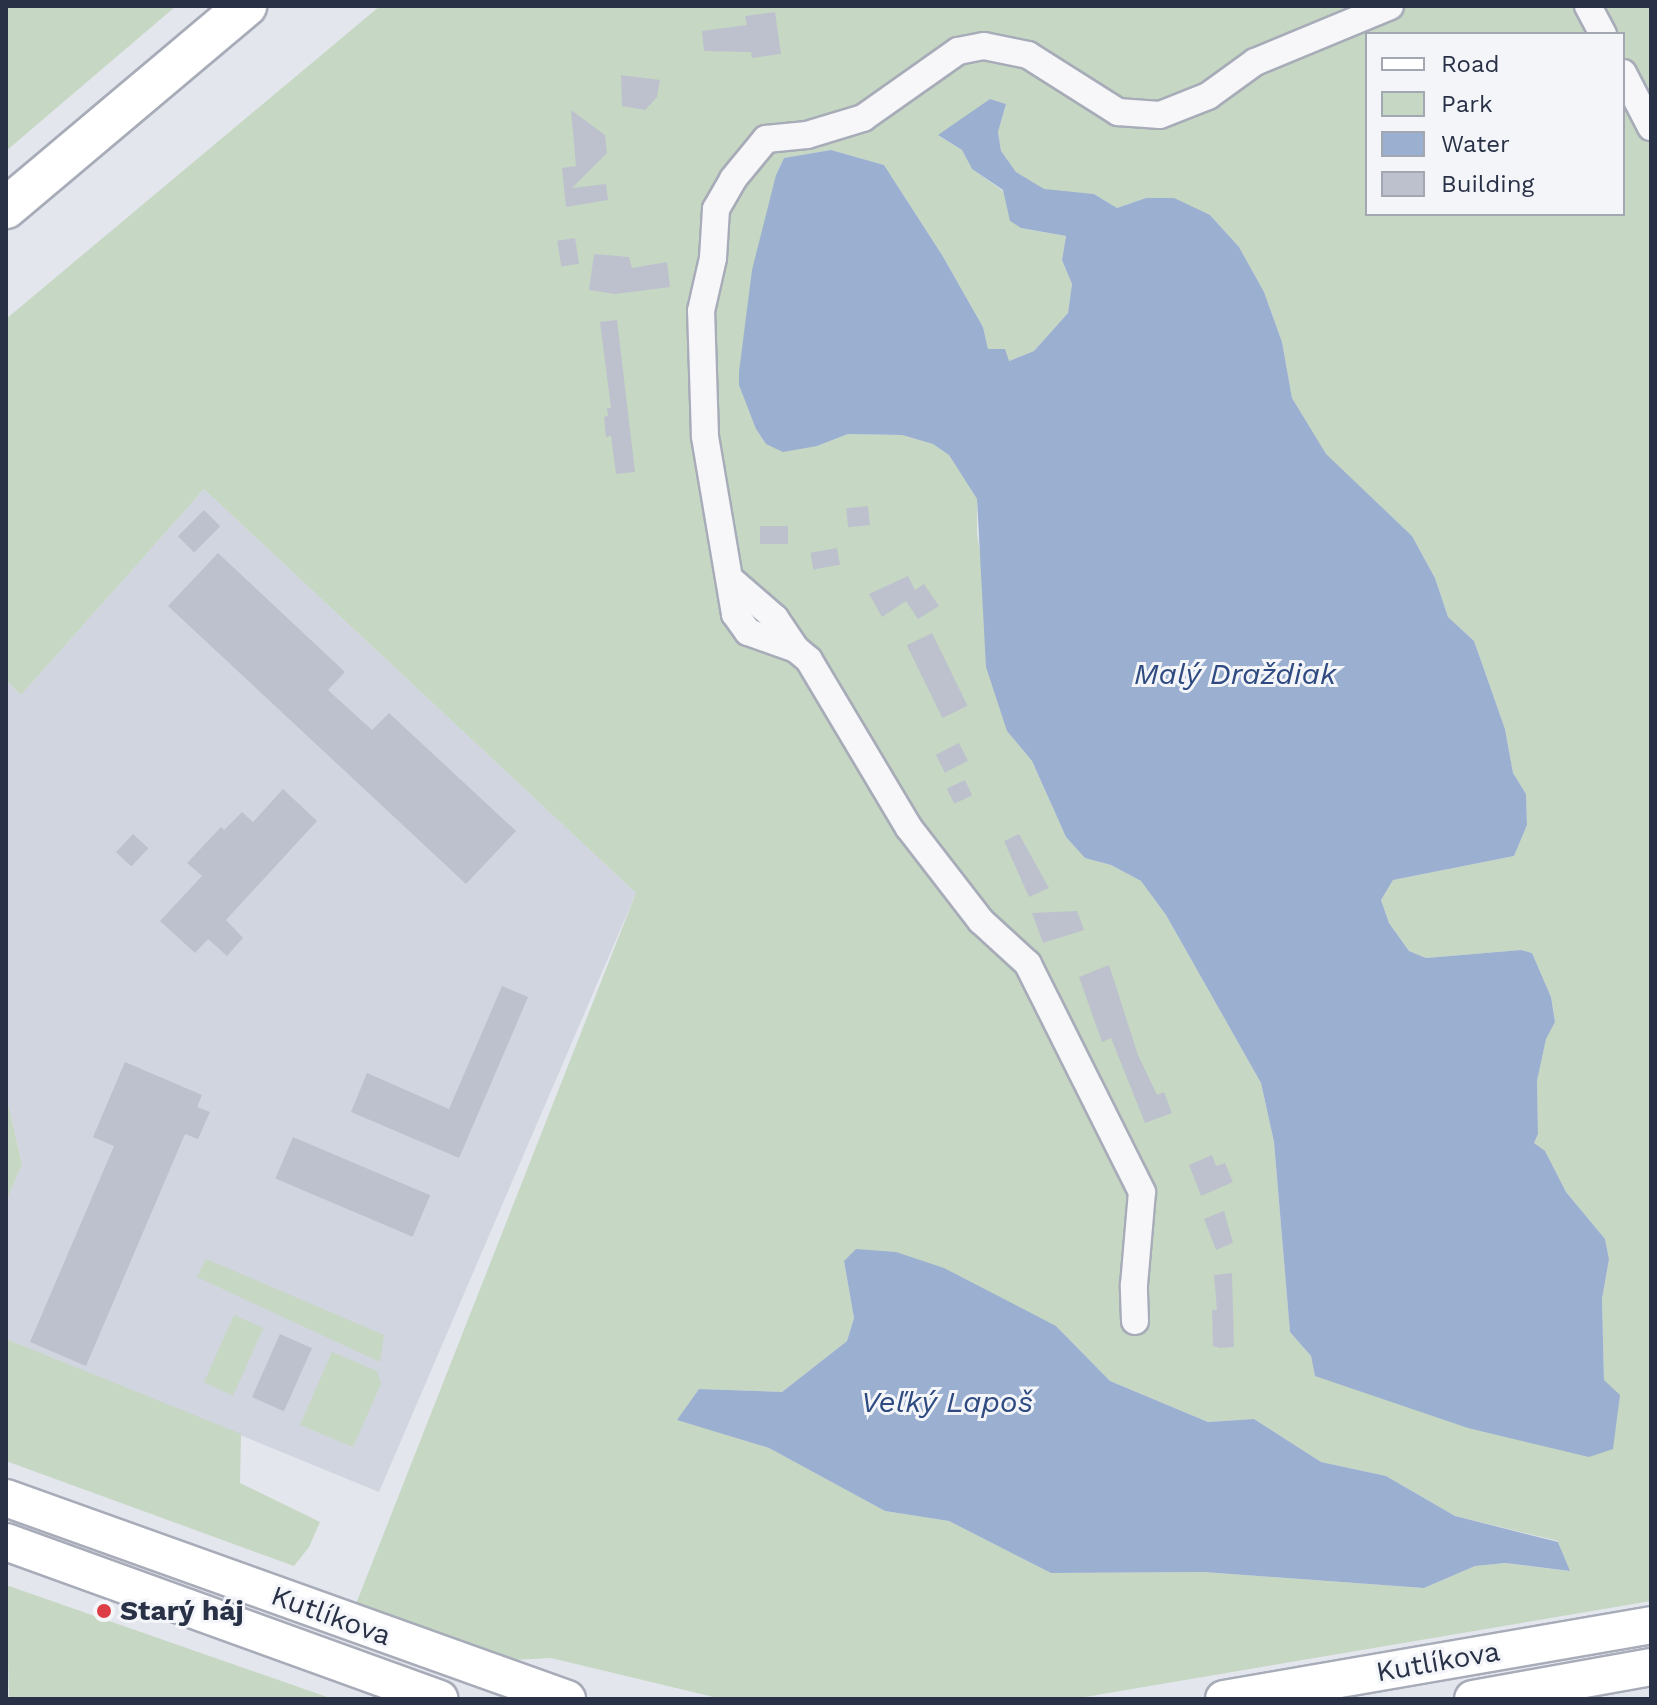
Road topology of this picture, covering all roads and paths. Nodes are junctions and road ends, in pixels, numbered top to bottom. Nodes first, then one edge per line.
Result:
1 (205, 6) edge
2 (246, 6) edge
3 (1390, 6) edge
4 (1588, 6) edge
5 (1602, 32) edge
6 (1625, 77) edge
7 (1651, 127) edge
8 (6, 176) edge
9 (6, 208) edge
10 (1135, 1321) dead end
11 (6, 1498) edge
12 (6, 1542) edge
13 (1651, 1625) edge
14 (1651, 1667) edge
15 (439, 1699) edge
16 (567, 1699) edge
17 (1224, 1699) edge
18 (1473, 1699) edge

1 - 8 main road
2 - 9 main road
3 - 10 street
4 - 5 street
6 - 7 street
11 - 16 main road, Kutlíkova
12 - 15 main road, Kutlíkova
13 - 17 main road, Kutlíkova
14 - 18 main road, Kutlíkova

